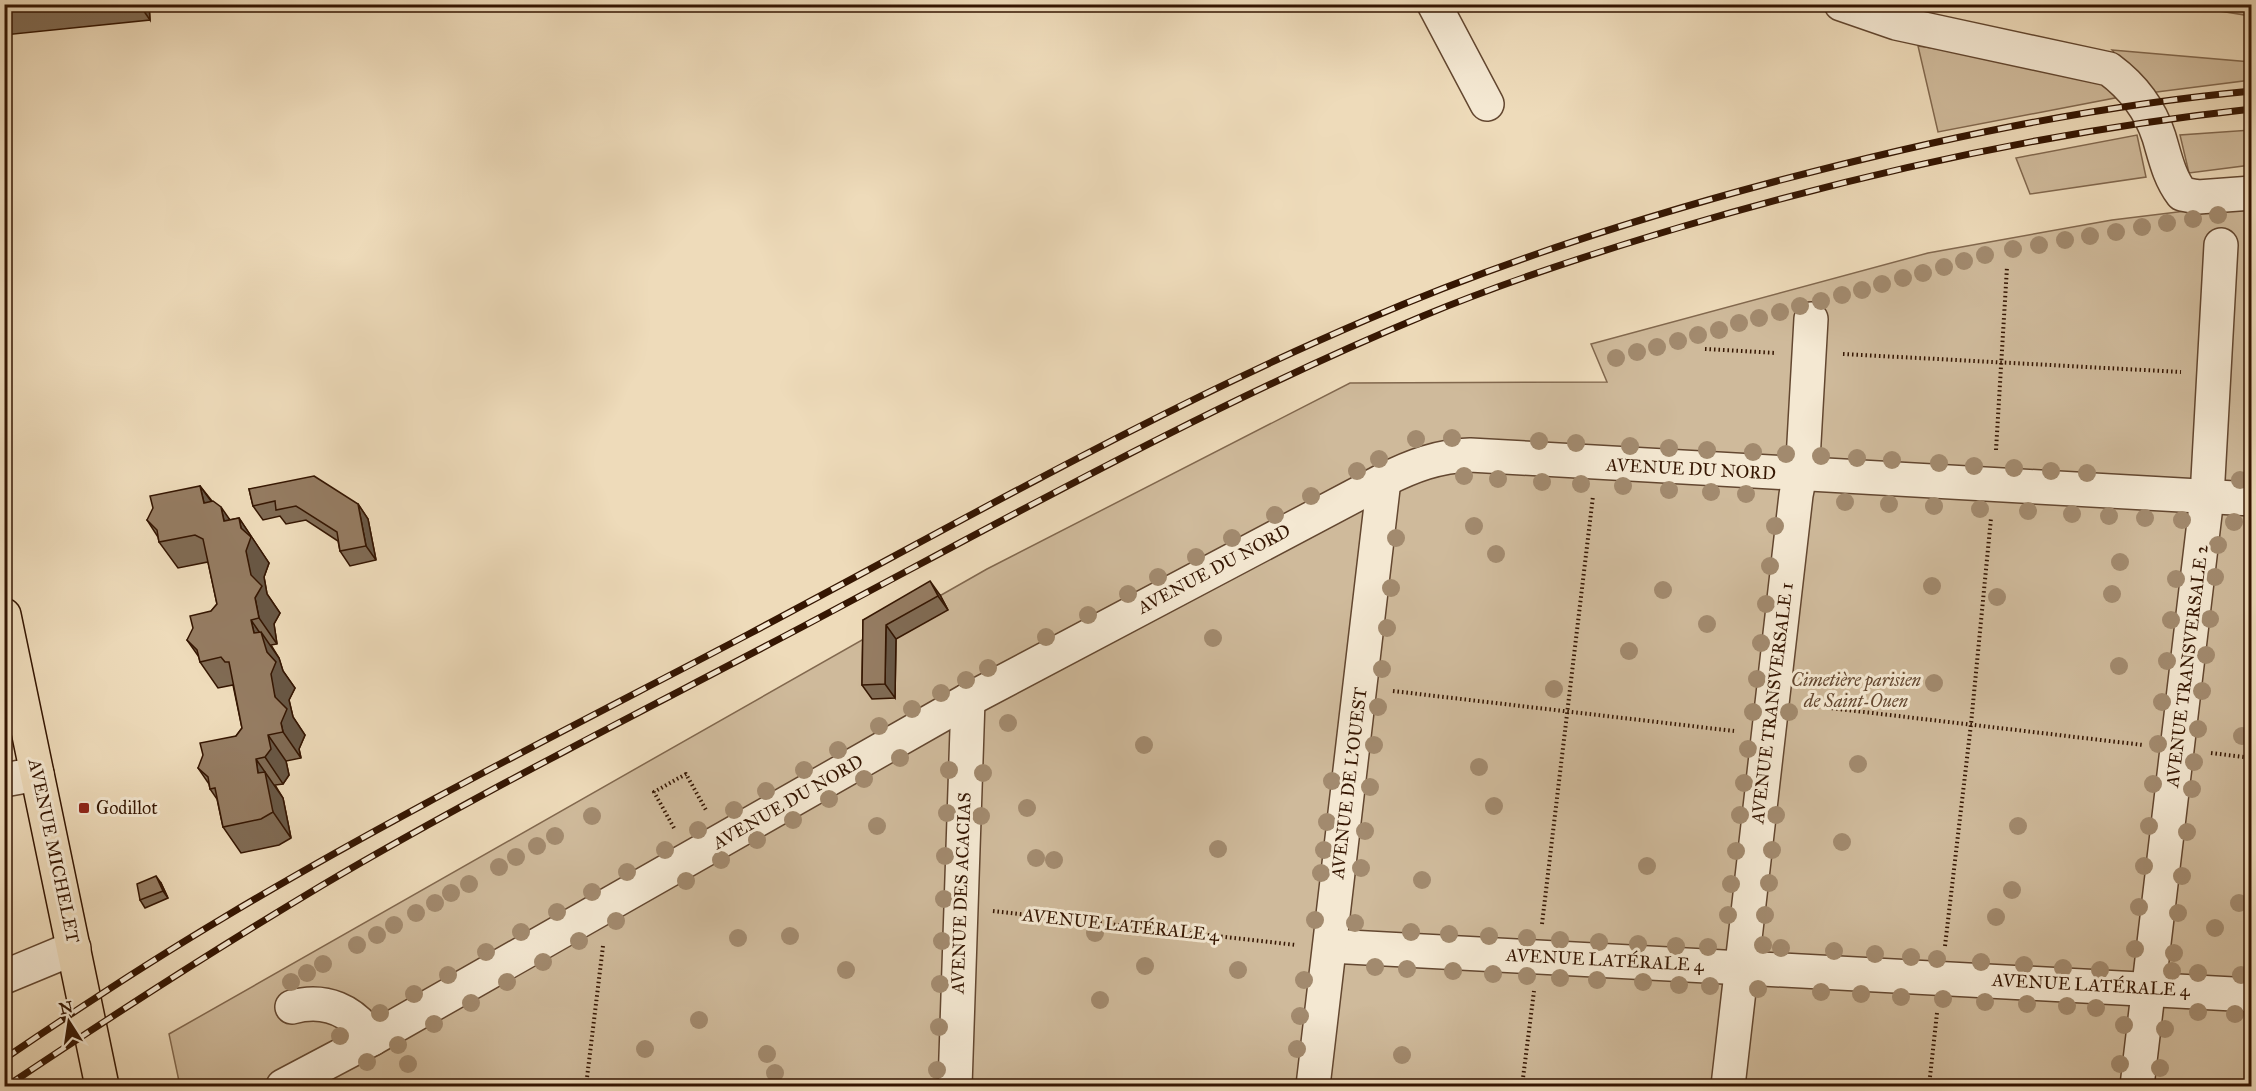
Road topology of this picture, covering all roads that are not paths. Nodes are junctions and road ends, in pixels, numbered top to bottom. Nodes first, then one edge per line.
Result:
1 (1434, 4) edge
2 (1841, 4) edge
3 (1487, 104) dead end
4 (2252, 193) edge
5 (2221, 245) dead end
6 (1811, 319) dead end
7 (1800, 475) junction
8 (1384, 480) junction
9 (2207, 497) junction
10 (2252, 499) edge
11 (4, 615) edge
12 (968, 700) junction
13 (37, 774) junction
14 (4, 780) edge
15 (1330, 946) junction
16 (74, 948) junction
17 (1740, 967) junction
18 (4, 977) edge
19 (2148, 988) junction
20 (2252, 995) edge
21 (292, 1007) dead end
22 (372, 1039) junction
23 (102, 1086) edge
24 (283, 1086) edge
25 (955, 1086) edge
26 (1313, 1086) edge
27 (1728, 1086) edge
28 (2137, 1086) edge

1 - 3 street
2 - 4 street
5 - 9 street, AVENUE TRANSVERSALE 2
6 - 7 street, AVENUE TRANSVERSALE 1
7 - 8 street, AVENUE DU NORD
7 - 9 street, AVENUE DU NORD
7 - 17 street, AVENUE TRANSVERSALE 1
8 - 12 street, AVENUE DU NORD
8 - 15 street, AVENUE DE L'OUEST
9 - 10 street, AVENUE DU NORD
9 - 19 street, AVENUE TRANSVERSALE 2
11 - 13 main road, AVENUE MICHELET
12 - 22 street, AVENUE DU NORD
12 - 25 street, AVENUE DES ACACIAS
13 - 14 street
13 - 16 main road, AVENUE MICHELET
15 - 17 street, AVENUE LATÉRALE 4
15 - 26 street, AVENUE DE L'OUEST
16 - 18 street
16 - 23 main road, AVENUE MICHELET
17 - 19 street, AVENUE LATÉRALE 4
17 - 27 street, AVENUE TRANSVERSALE 1
19 - 20 street, AVENUE LATÉRALE 4
19 - 28 street, AVENUE TRANSVERSALE 2
21 - 22 street
22 - 24 street, AVENUE DU NORD

